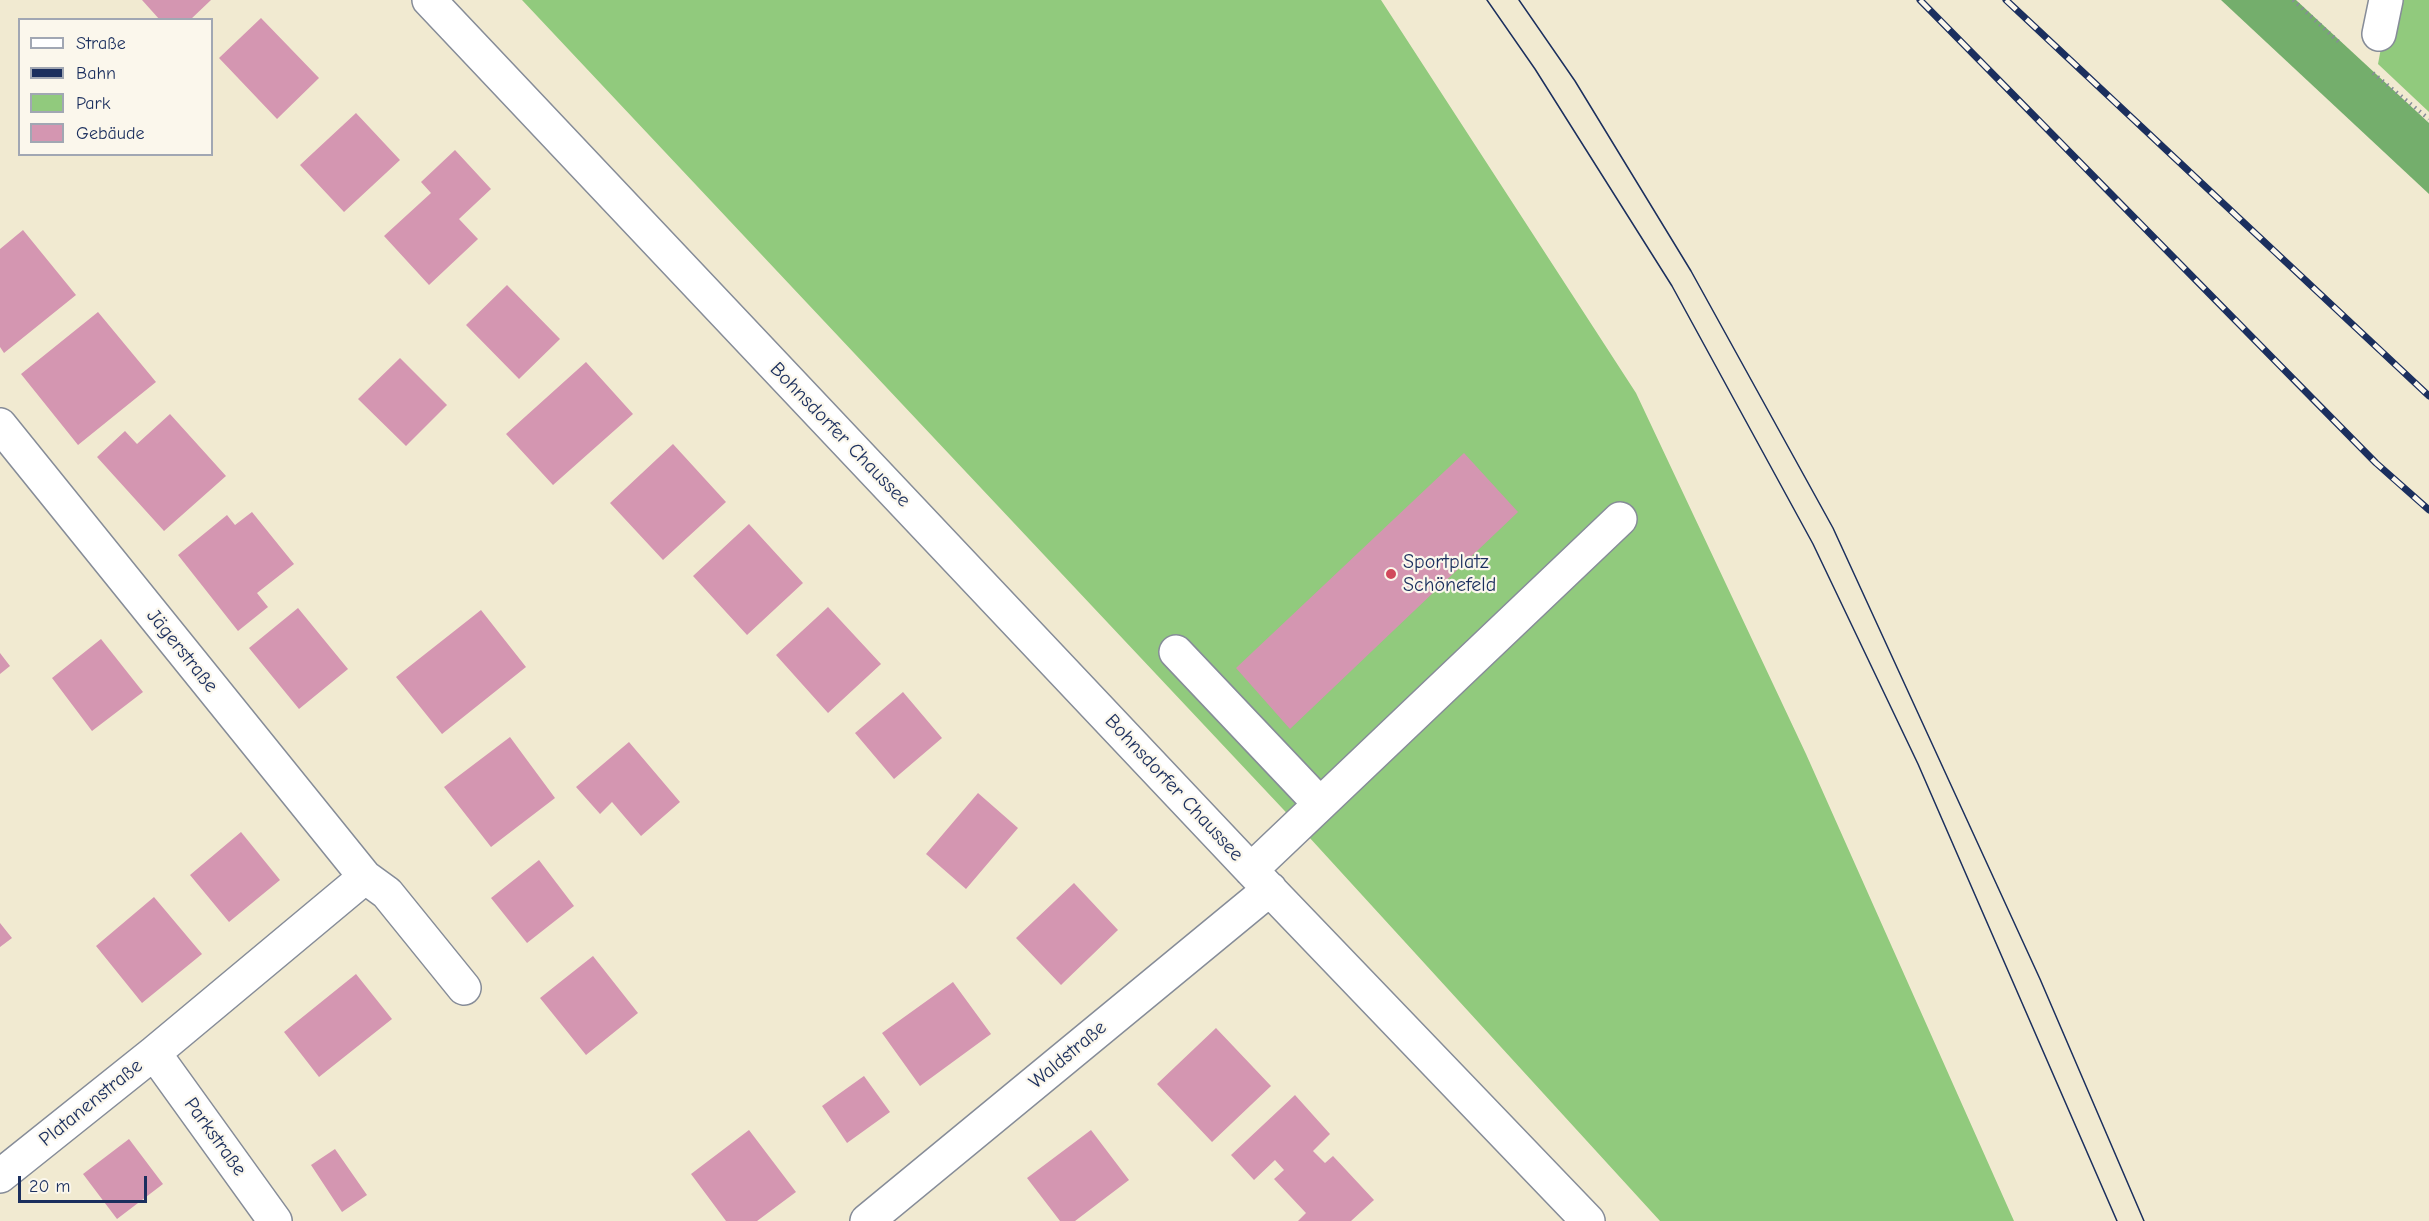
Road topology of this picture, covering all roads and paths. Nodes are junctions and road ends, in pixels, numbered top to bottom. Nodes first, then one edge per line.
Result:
1 (429, 0) edge
2 (2386, 0) edge
3 (2379, 34) dead end
4 (0, 425) edge
5 (1620, 519) dead end
6 (1176, 652) dead end
7 (1320, 804) junction
8 (365, 878) junction
9 (1260, 879) junction
10 (464, 988) dead end
11 (154, 1053) junction
12 (0, 1176) edge
13 (275, 1221) edge
14 (867, 1221) edge
15 (1588, 1221) edge

1 - 9 street, Bohnsdorfer Chaussee
2 - 3 street
4 - 8 street, Jägerstraße
5 - 7 street, Bohnsdorfer Chaussee
6 - 7 street
7 - 9 street, Bohnsdorfer Chaussee
8 - 10 street, Jägerstraße
8 - 11 street
9 - 14 street, Waldstraße
9 - 15 street, Bohnsdorfer Chaussee
11 - 12 street, Platanenstraße
11 - 13 street, Parkstraße

